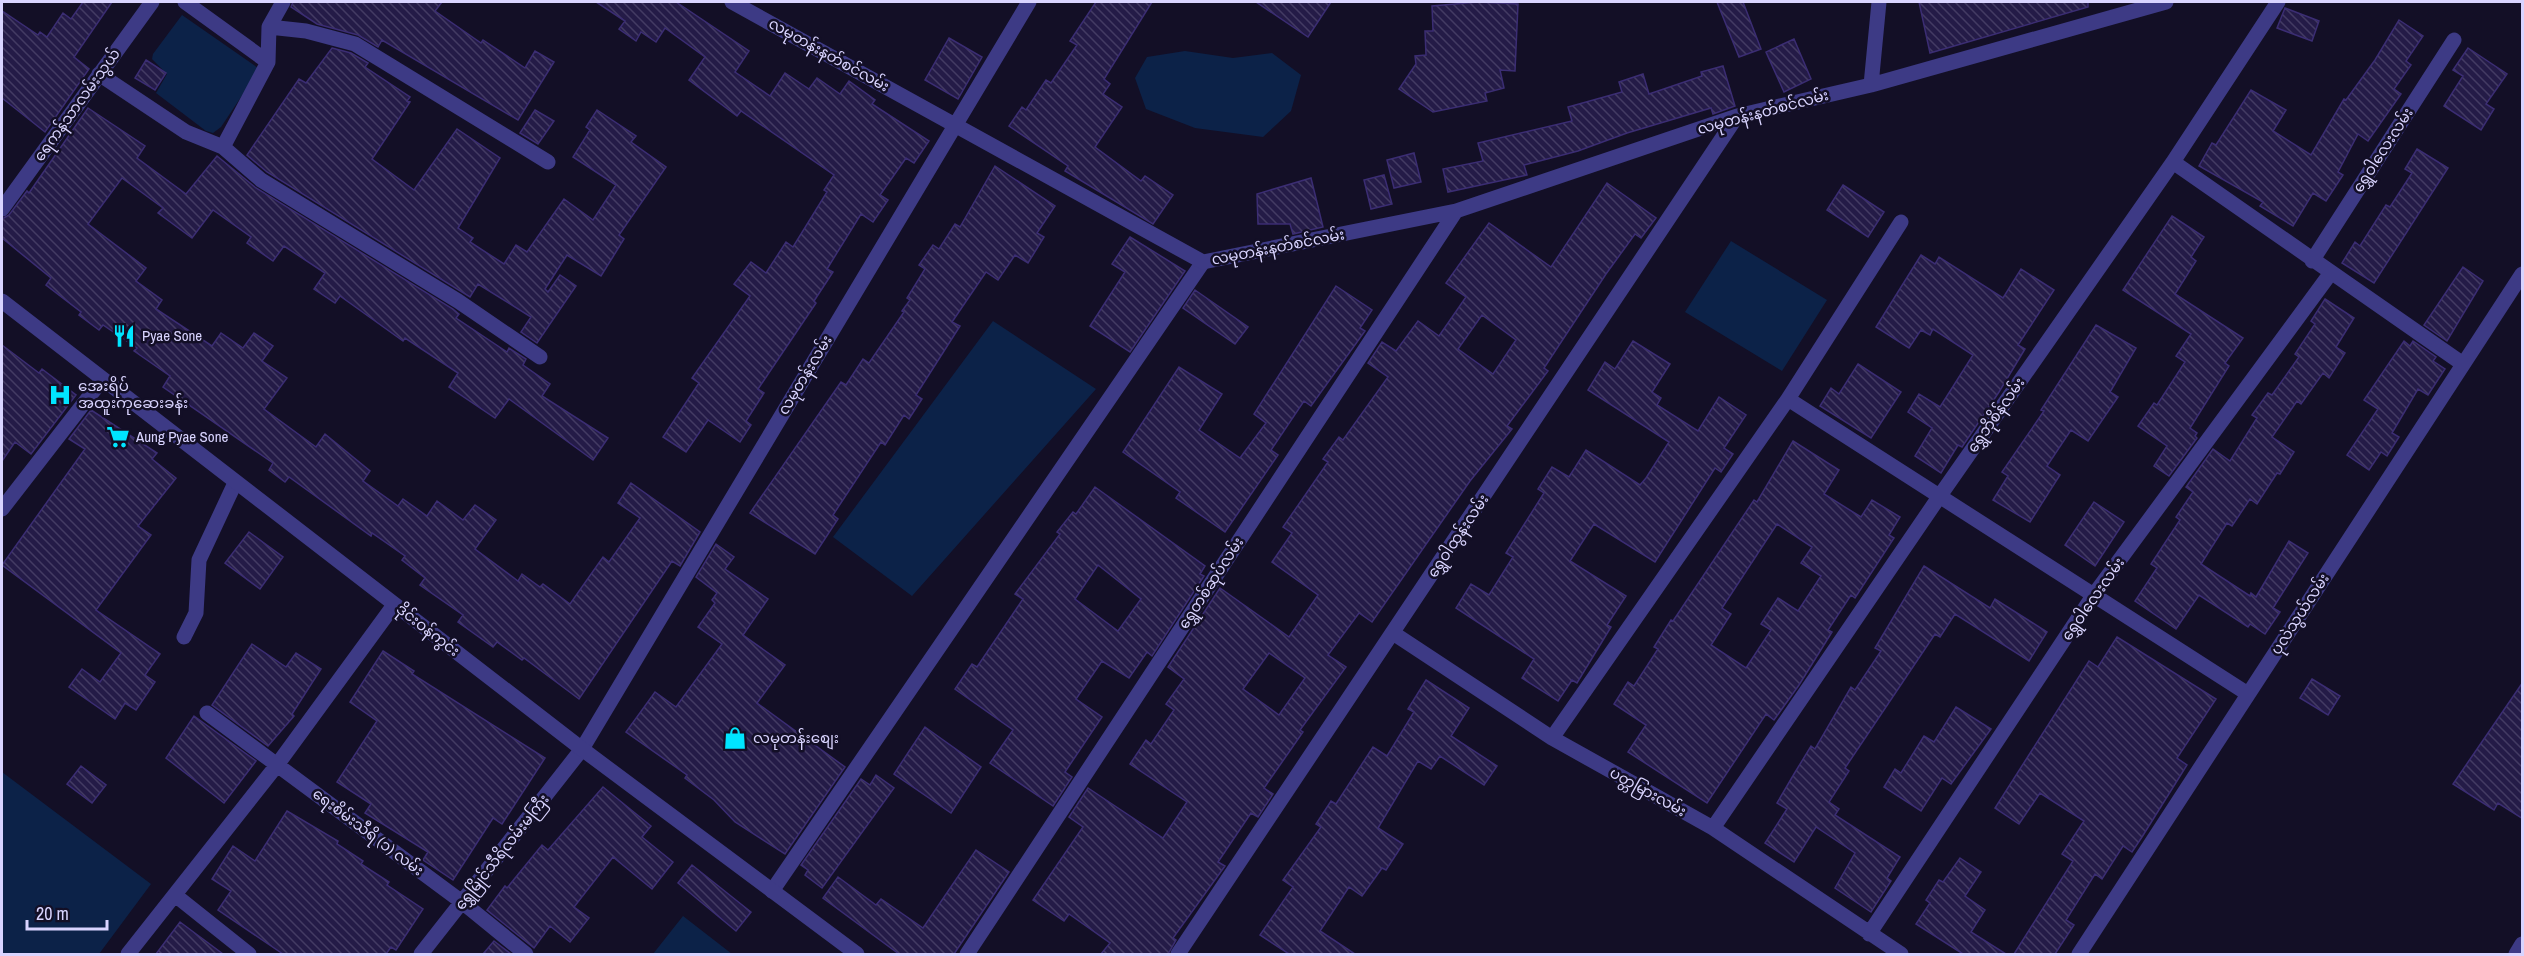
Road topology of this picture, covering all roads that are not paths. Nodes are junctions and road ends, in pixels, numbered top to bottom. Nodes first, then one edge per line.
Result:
1 (152, 2) edge
2 (185, 2) edge
3 (283, 2) edge
4 (732, 2) edge
5 (1029, 2) edge
6 (1879, 2) edge
7 (2166, 2) edge
8 (2278, 2) edge
9 (269, 27) junction
10 (2454, 40) dead end
11 (268, 62) junction
12 (99, 74) junction
13 (1870, 85) junction
14 (1737, 116) junction
15 (955, 126) junction
16 (223, 147) junction
17 (548, 162) dead end
18 (2173, 162) junction
19 (2, 209) edge
20 (1456, 211) junction
21 (1901, 222) dead end
22 (2312, 261) junction
23 (1203, 262) junction
24 (2331, 274) junction
25 (2523, 274) edge
26 (2, 301) edge
27 (540, 357) dead end
28 (2463, 364) junction
29 (102, 380) junction
30 (1788, 399) junction
31 (235, 483) junction
32 (1939, 497) junction
33 (2, 509) edge
34 (2093, 596) junction
35 (394, 605) junction
36 (1393, 633) junction
37 (184, 637) dead end
38 (2248, 694) junction
39 (207, 713) dead end
40 (1552, 738) junction
41 (582, 749) junction
42 (277, 765) junction
43 (1713, 828) junction
44 (772, 891) junction
45 (175, 895) junction
46 (462, 902) junction
47 (1869, 934) junction
48 (2523, 944) edge
49 (128, 954) edge
50 (249, 954) edge
51 (422, 954) edge
52 (526, 954) edge
53 (857, 954) edge
54 (967, 954) edge
55 (1178, 954) edge
56 (1901, 954) edge
57 (2079, 954) edge
58 (2516, 954) edge

1 - 12 street, ရေကန်သာလမ်းသွယ်
2 - 11 street
3 - 9 street
4 - 15 street, လမုတန်းနတ်စင်လမ်း
5 - 15 street, လမုတန်းလမ်း
6 - 13 street
7 - 13 street, လမုတန်းနတ်စင်လမ်း
8 - 18 street, ရွှေဘိုစိန်လမ်း
9 - 11 street
9 - 17 street
10 - 22 street, ရွှေဝါလေးလမ်း
11 - 16 street
12 - 16 street
12 - 19 street, ရေကန်သာလမ်းသွယ်
13 - 14 street, လမုတန်းနတ်စင်လမ်း
14 - 20 street, လမုတန်းနတ်စင်လမ်း
14 - 36 street, ရွှေဝါထွန်းလမ်း
15 - 23 street, လမုတန်းနတ်စင်လမ်း
15 - 41 street, လမုတန်းလမ်း
16 - 27 street
18 - 22 street
18 - 32 street, ရွှေဘိုစိန်လမ်း
20 - 23 street, လမုတန်းနတ်စင်လမ်း
20 - 54 street, ရွှေတစ်ဆုပ်လမ်း
21 - 30 street
22 - 24 street
23 - 44 street
24 - 28 street
24 - 34 street, ရွှေဝါလေးလမ်း
25 - 28 street, ပုလဲသွယ်လမ်း
26 - 29 street, ဒိုင်းဝန်ကွင်း
28 - 38 street, ပုလဲသွယ်လမ်း
29 - 31 street, ဒိုင်းဝန်ကွင်း
29 - 33 street
30 - 32 street
30 - 40 street
31 - 35 street, ဒိုင်းဝန်ကွင်း
31 - 37 street
32 - 34 street
32 - 43 street, ရွှေဘိုစိန်လမ်း
34 - 38 street
34 - 47 street, ရွှေဝါလေးလမ်း
35 - 41 street, ဒိုင်းဝန်ကွင်း
35 - 42 street
36 - 40 street, ပတ္တမြားလမ်း
36 - 55 street, ရွှေဝါထွန်းလမ်း
38 - 57 street, ပုလဲသွယ်လမ်း
39 - 42 street, ရေးစိမ်းသီရိ (၁) လမ်း
40 - 43 street, ပတ္တမြားလမ်း
41 - 44 street, ဒိုင်းဝန်ကွင်း
41 - 46 street, ရွှေမြိုင်သီရိလမ်းမကြီး
42 - 45 street
42 - 46 street, ရေးစိမ်းသီရိ (၁) လမ်း
43 - 47 street, ပတ္တမြားလမ်း
44 - 53 street, ဒိုင်းဝန်ကွင်း
45 - 49 street
45 - 50 street
46 - 51 street, ရွှေမြိုင်သီရိလမ်းမကြီး
46 - 52 street, ရေးစိမ်းသီရိ (၁) လမ်း
47 - 56 street, ပတ္တမြားလမ်း
48 - 58 street

